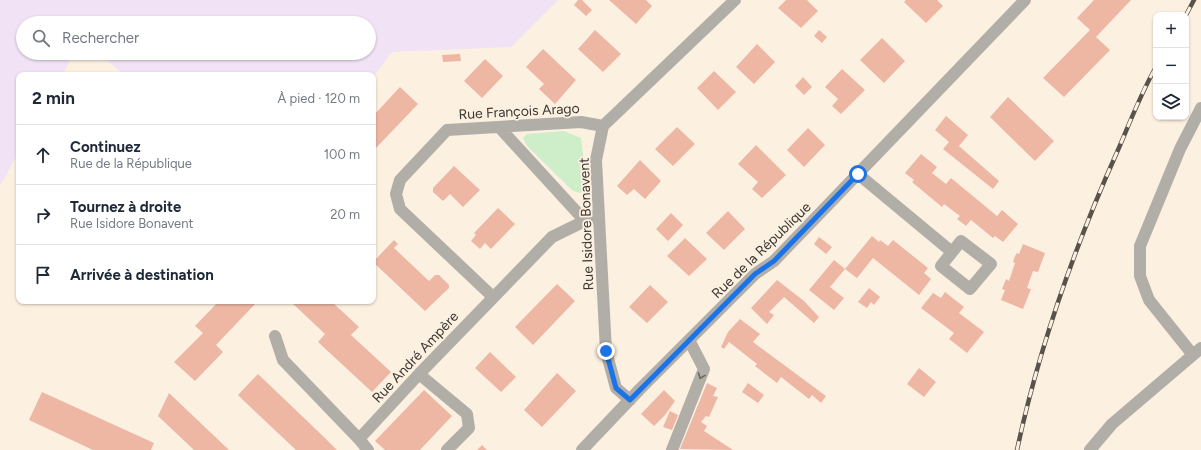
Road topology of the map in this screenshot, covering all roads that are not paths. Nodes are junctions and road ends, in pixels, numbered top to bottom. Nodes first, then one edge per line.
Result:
1 (735, 0) edge
2 (1025, 0) edge
3 (1201, 108) edge
4 (499, 126) junction
5 (603, 126) junction
6 (858, 174) junction
7 (599, 214) junction
8 (585, 221) junction
9 (952, 252) dead end
10 (493, 297) junction
11 (275, 336) dead end
12 (689, 340) junction
13 (1197, 352) edge
14 (419, 374) junction
15 (630, 400) junction
16 (359, 439) junction
17 (368, 450) edge
18 (448, 450) edge
19 (582, 450) edge
20 (672, 450) edge
21 (1090, 450) edge

1 - 5 street
2 - 6 street, Rue de la République
3 - 13 street
4 - 5 street, Rue François Arago
4 - 8 street
4 - 10 street, Rue François Arago
5 - 7 street, Rue Isidore Bonavent
6 - 9 street
6 - 12 street, Rue de la République
7 - 8 street, Rue André Ampère
7 - 15 street, Rue Isidore Bonavent
8 - 10 street, Rue André Ampère
10 - 14 street, Rue André Ampère
11 - 16 street
12 - 15 street, Rue de la République
12 -> 20 street
13 - 21 street
14 - 16 street, Rue André Ampère
14 - 18 street
15 - 19 street, Rue de la République
16 - 17 street

